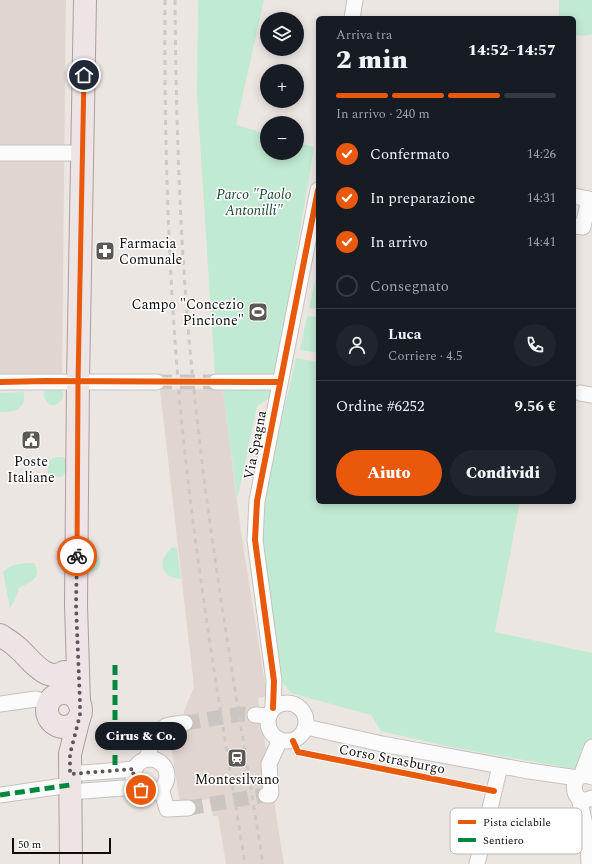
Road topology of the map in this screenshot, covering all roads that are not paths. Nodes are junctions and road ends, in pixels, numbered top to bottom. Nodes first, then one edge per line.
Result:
1 (85, 0) edge
2 (356, 0) edge
3 (352, 16) edge
4 (0, 153) edge
5 (83, 153) junction
6 (576, 196) edge
7 (591, 199) edge
8 (316, 206) edge
9 (576, 226) edge
10 (0, 382) edge
11 (78, 382) junction
12 (157, 382) tunnel mouth
13 (216, 382) tunnel mouth
14 (280, 382) junction
15 (0, 635) edge
16 (78, 646) junction
17 (0, 652) edge
18 (34, 663) junction
19 (64, 672) junction
20 (0, 704) edge
21 (62, 705) junction
22 (270, 710) junction
23 (306, 722) junction
24 (185, 723) tunnel mouth
25 (280, 740) junction
26 (592, 747) edge
27 (147, 759) junction
28 (500, 766) junction
29 (134, 769) junction
30 (70, 776) junction
31 (137, 787) junction
32 (584, 788) edge
33 (161, 789) junction
34 (0, 795) edge
35 (266, 795) dead end
36 (188, 808) tunnel mouth
37 (490, 808) edge
38 (479, 854) edge
39 (71, 864) edge
40 (477, 864) edge
41 (589, 864) edge

1 - 5 main road
2 - 3 street
4 - 5 street
5 - 11 main road
6 - 7 street
7 - 9 street
8 - 14 street, Via Spagna
10 - 11 street
11 - 12 street
11 - 16 main road
13 - 14 street
14 - 22 street, Via Spagna
15 - 18 main road
16 - 19 main road
16 - 21 main road
17 - 21 main road
18 - 19 main road
18 - 21 main road
19 - 21 main road
20 - 21 street
21 - 30 main road
22 - 23 street
22 - 25 street
23 - 25 street
23 - 28 street, Corso Strasburgo
24 - 27 street
25 - 35 street
26 - 32 street
27 - 29 street
27 - 33 street
28 - 32 street, Corso Strasburgo
28 - 37 street
29 - 30 street
29 - 31 street
30 - 31 street
30 - 34 street
30 - 39 main road
31 - 33 street
32 - 41 street
33 - 36 street
38 - 40 street

